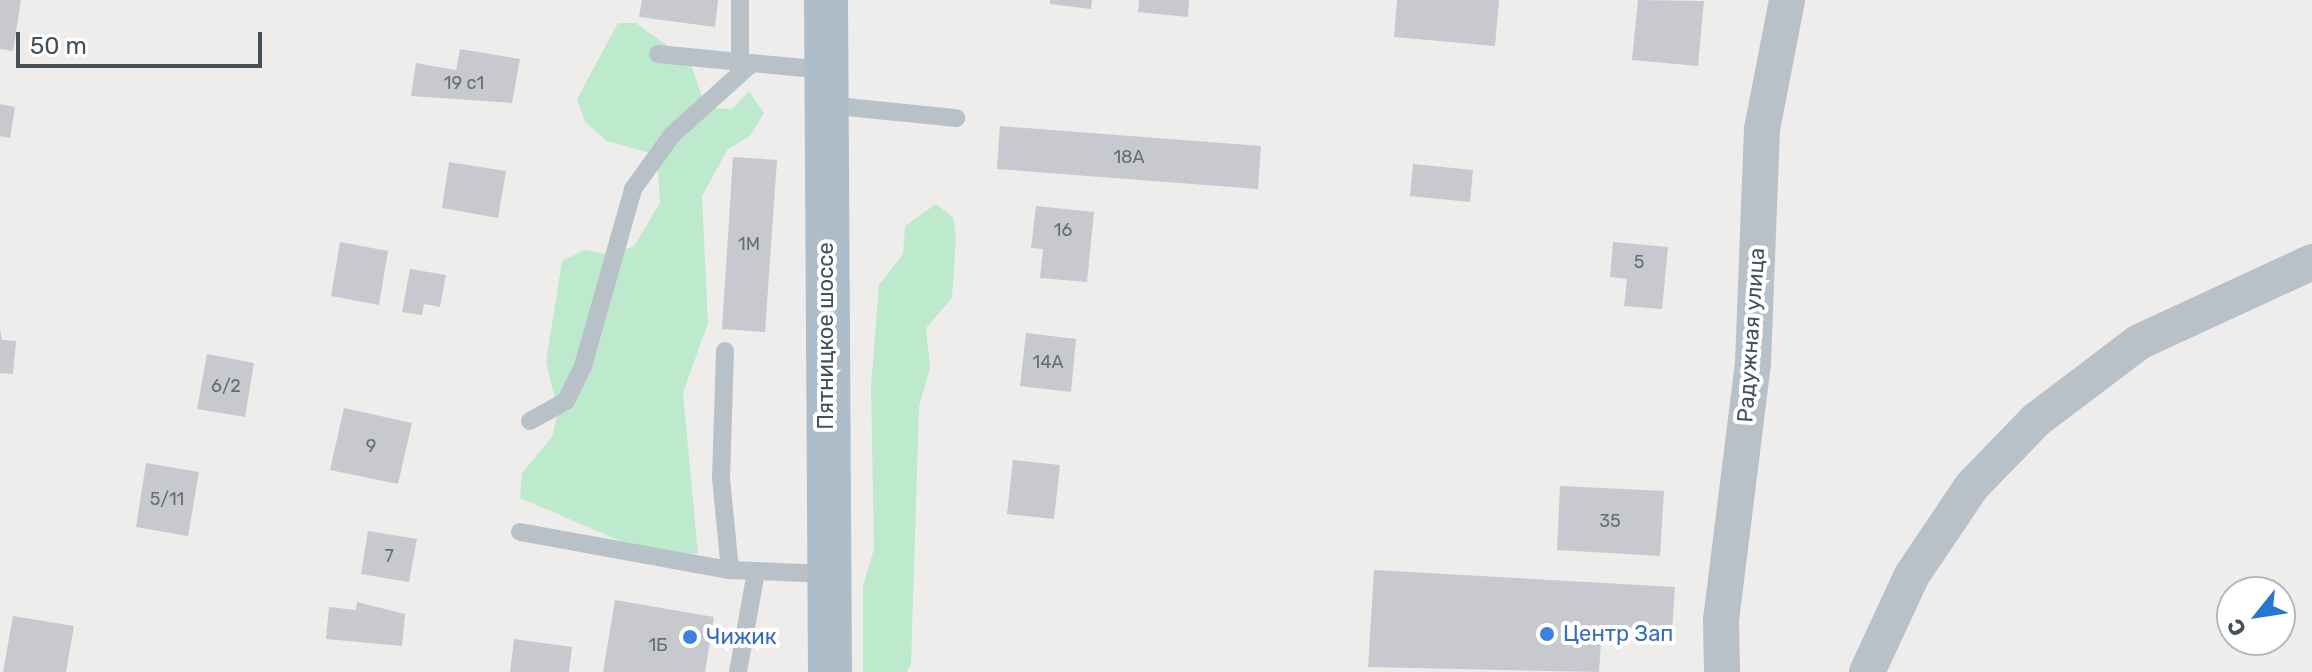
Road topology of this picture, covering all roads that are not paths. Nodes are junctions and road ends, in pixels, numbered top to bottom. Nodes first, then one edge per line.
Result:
1 (740, 0) edge
2 (826, 0) edge
3 (1787, 0) edge
4 (658, 54) dead end
5 (746, 62) junction
6 (824, 88) junction
7 (956, 118) dead end
8 (2312, 262) edge
9 (725, 351) dead end
10 (530, 421) dead end
11 (520, 532) dead end
12 (730, 570) junction
13 (756, 572) junction
14 (828, 574) junction
15 (738, 672) edge
16 (830, 672) edge
17 (1722, 672) edge
18 (1867, 672) edge

1 - 5 lane
2 - 6 main road, Пятницкое шоссе
3 - 17 street, Радужная улица
4 - 5 lane
5 - 6 lane
5 - 10 lane
6 - 7 lane
6 - 14 main road, Пятницкое шоссе
8 - 18 street
9 - 12 lane
11 - 12 lane
12 - 13 lane
13 - 14 lane
13 - 15 lane
14 - 16 main road, Пятницкое шоссе

